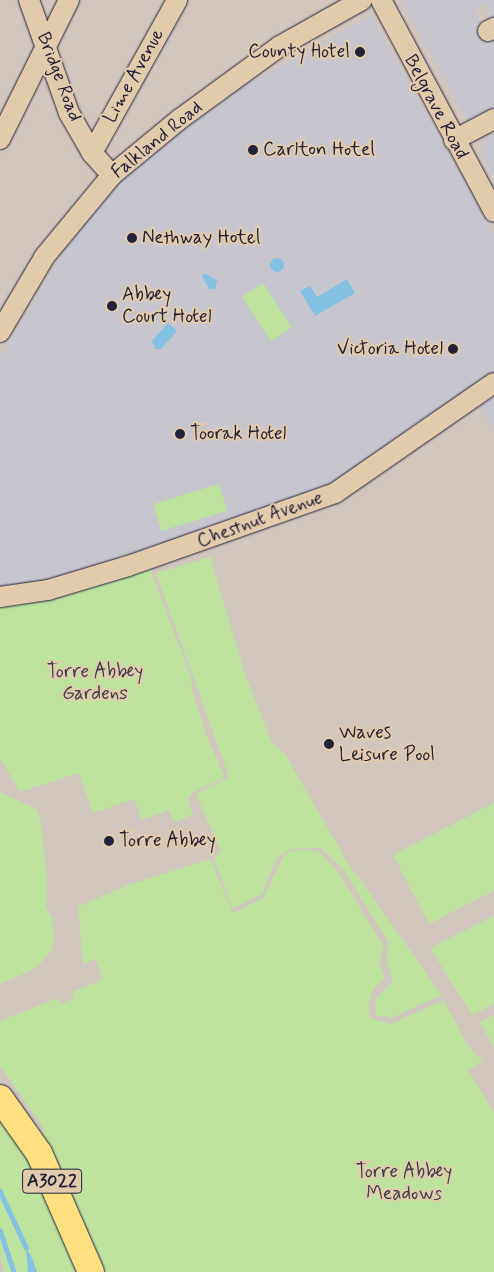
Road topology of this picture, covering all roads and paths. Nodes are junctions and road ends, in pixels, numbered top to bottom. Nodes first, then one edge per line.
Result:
1 (29, 0) edge
2 (69, 0) edge
3 (177, 0) edge
4 (362, 0) edge
5 (380, 0) edge
6 (47, 48) junction
7 (494, 119) edge
8 (0, 138) edge
9 (454, 140) junction
10 (92, 153) junction
11 (112, 175) junction
12 (494, 212) edge
13 (0, 332) edge
14 (494, 384) edge
15 (0, 598) edge
16 (0, 1098) edge
17 (91, 1272) edge

1 - 6 street, Bridge Road
2 - 6 street
3 - 10 street, Lime Avenue
4 - 11 street, Falkland Road
5 - 9 street, Belgrave Road
6 - 8 street
6 - 10 street, Bridge Road
7 - 9 street
9 - 12 street, Belgrave Road
10 - 11 street, Bridge Road
11 - 13 street, Falkland Road
14 - 15 street, Chestnut Avenue
16 - 17 main road, A3022

